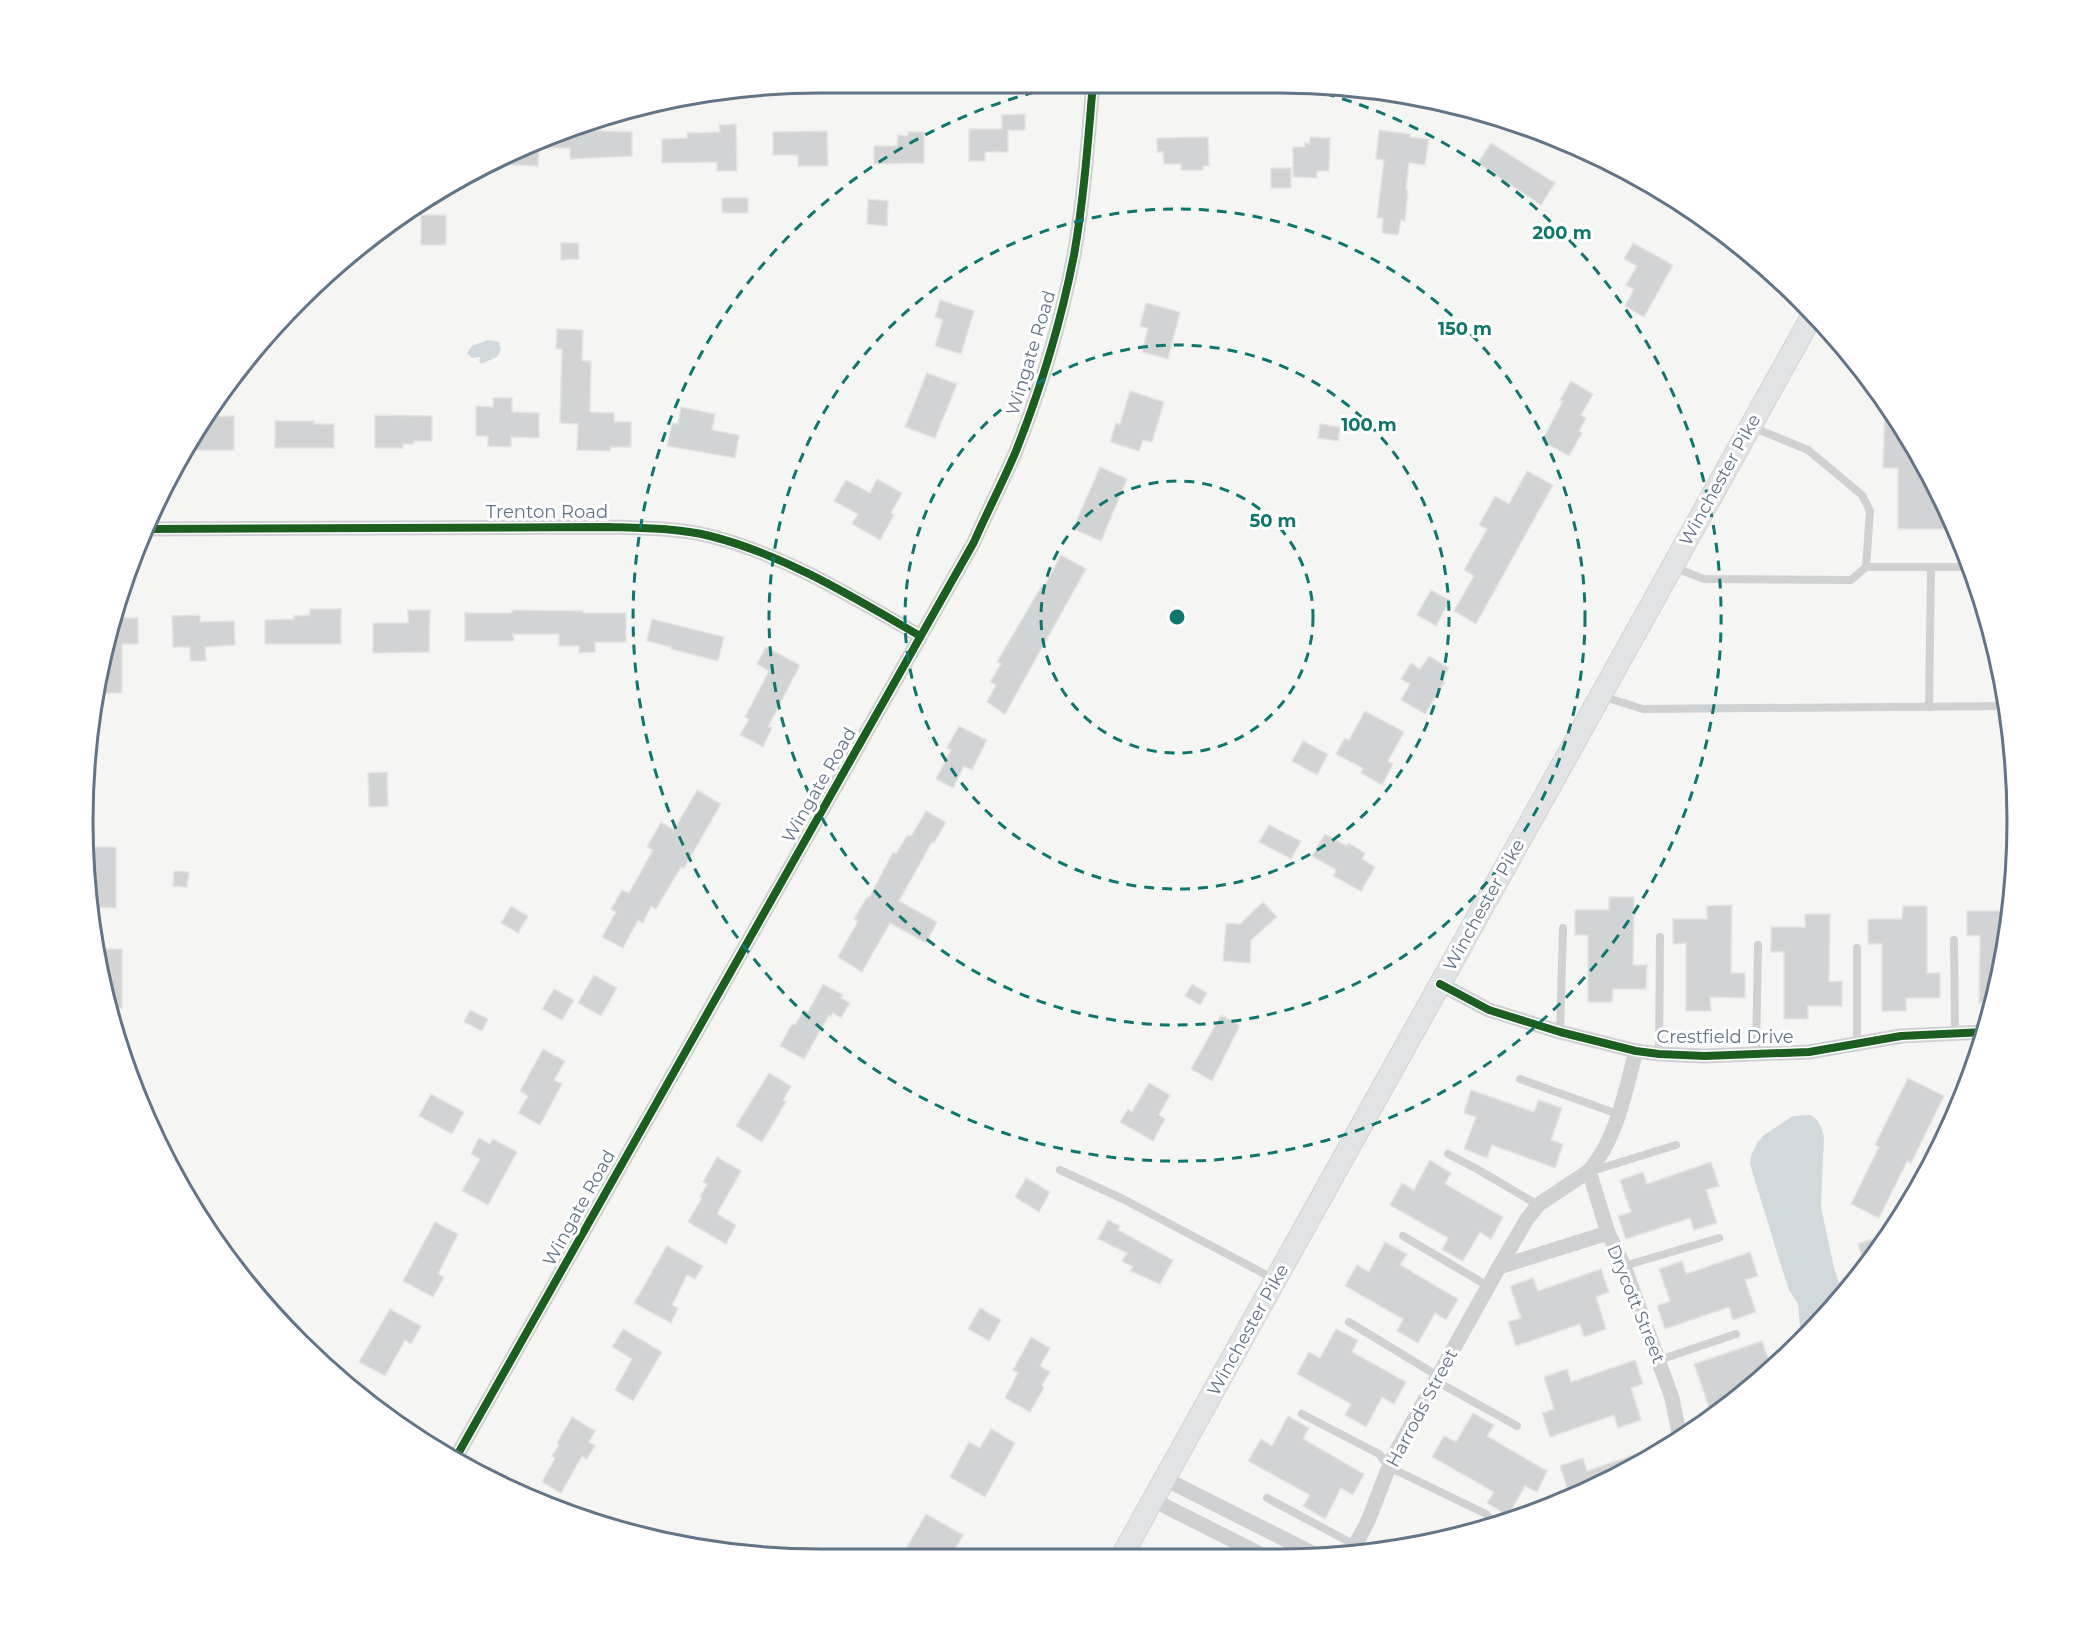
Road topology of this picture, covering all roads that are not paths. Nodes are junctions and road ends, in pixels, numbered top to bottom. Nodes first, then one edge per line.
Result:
1 (1092, 93) edge
2 (1809, 322) edge
3 (1751, 426) junction
4 (154, 529) edge
5 (1671, 567) junction
6 (1866, 567) junction
7 (1931, 567) junction
8 (1961, 567) edge
9 (920, 636) junction
10 (1600, 696) junction
11 (1998, 706) edge
12 (1929, 707) junction
13 (1563, 928) dead end
14 (1660, 937) dead end
15 (1954, 940) dead end
16 (1758, 945) dead end
17 (1857, 948) dead end
18 (1440, 984) junction
19 (1560, 1032) junction
20 (1955, 1032) junction
21 (1975, 1032) edge
22 (1857, 1043) junction
23 (1635, 1051) junction
24 (1659, 1054) junction
25 (1756, 1055) junction
26 (1520, 1079) dead end
27 (1618, 1114) junction
28 (1676, 1145) dead end
29 (1448, 1154) dead end
30 (1060, 1170) dead end
31 (1589, 1171) junction
32 (1538, 1205) junction
33 (1608, 1233) junction
34 (1403, 1236) dead end
35 (1719, 1238) dead end
36 (1624, 1266) junction
37 (1499, 1267) junction
38 (1276, 1280) junction
39 (1488, 1286) junction
40 (1349, 1322) dead end
41 (1736, 1334) dead end
42 (1659, 1360) junction
43 (1437, 1378) junction
44 (1302, 1414) dead end
45 (1517, 1426) dead end
46 (1678, 1429) edge
47 (459, 1452) edge
48 (1389, 1467) junction
49 (1165, 1479) junction
50 (1268, 1498) dead end
51 (1153, 1500) junction
52 (1489, 1517) edge
53 (1347, 1545) edge
54 (1355, 1545) edge
55 (1302, 1548) edge
56 (1125, 1549) edge
57 (1250, 1549) edge

1 - 9 street, Wingate Road
2 - 3 main road, Winchester Pike
3 - 5 main road, Winchester Pike
3 - 6 lane
4 - 9 street, Trenton Road
5 - 6 lane
5 - 10 main road, Winchester Pike
6 - 7 lane
7 - 8 lane
7 - 12 lane
9 - 47 street, Wingate Road
10 - 12 lane
10 - 18 main road, Winchester Pike
11 - 12 lane
13 - 19 lane
14 - 24 lane
15 - 20 lane
16 - 25 lane
17 - 22 lane
18 - 19 street, Crestfield Drive
18 - 38 main road, Winchester Pike
19 - 23 street, Crestfield Drive
20 - 21 street, Crestfield Drive
20 - 22 street, Crestfield Drive
22 - 25 street, Crestfield Drive
23 - 24 street, Crestfield Drive
23 - 27 street, Harrods Street
24 - 25 street, Crestfield Drive
26 - 27 lane
27 - 31 street, Harrods Street
28 - 31 lane
29 - 32 lane
30 - 38 lane
31 - 32 street, Harrods Street
31 - 33 street, Drycott Street
32 - 37 street, Harrods Street
33 - 36 street, Drycott Street
33 - 37 street
34 - 39 lane
35 - 36 lane
36 - 42 street, Drycott Street
37 - 39 street, Harrods Street
38 - 49 main road, Winchester Pike
39 - 43 street, Harrods Street
40 - 43 lane
41 - 42 lane
42 - 46 street, Drycott Street
43 - 45 lane
43 - 48 street, Harrods Street
44 - 48 lane
48 - 52 lane
48 - 54 street, Harrods Street
49 - 51 main road, Winchester Pike
49 - 55 street
50 - 53 lane
51 - 56 main road, Winchester Pike
51 - 57 street

